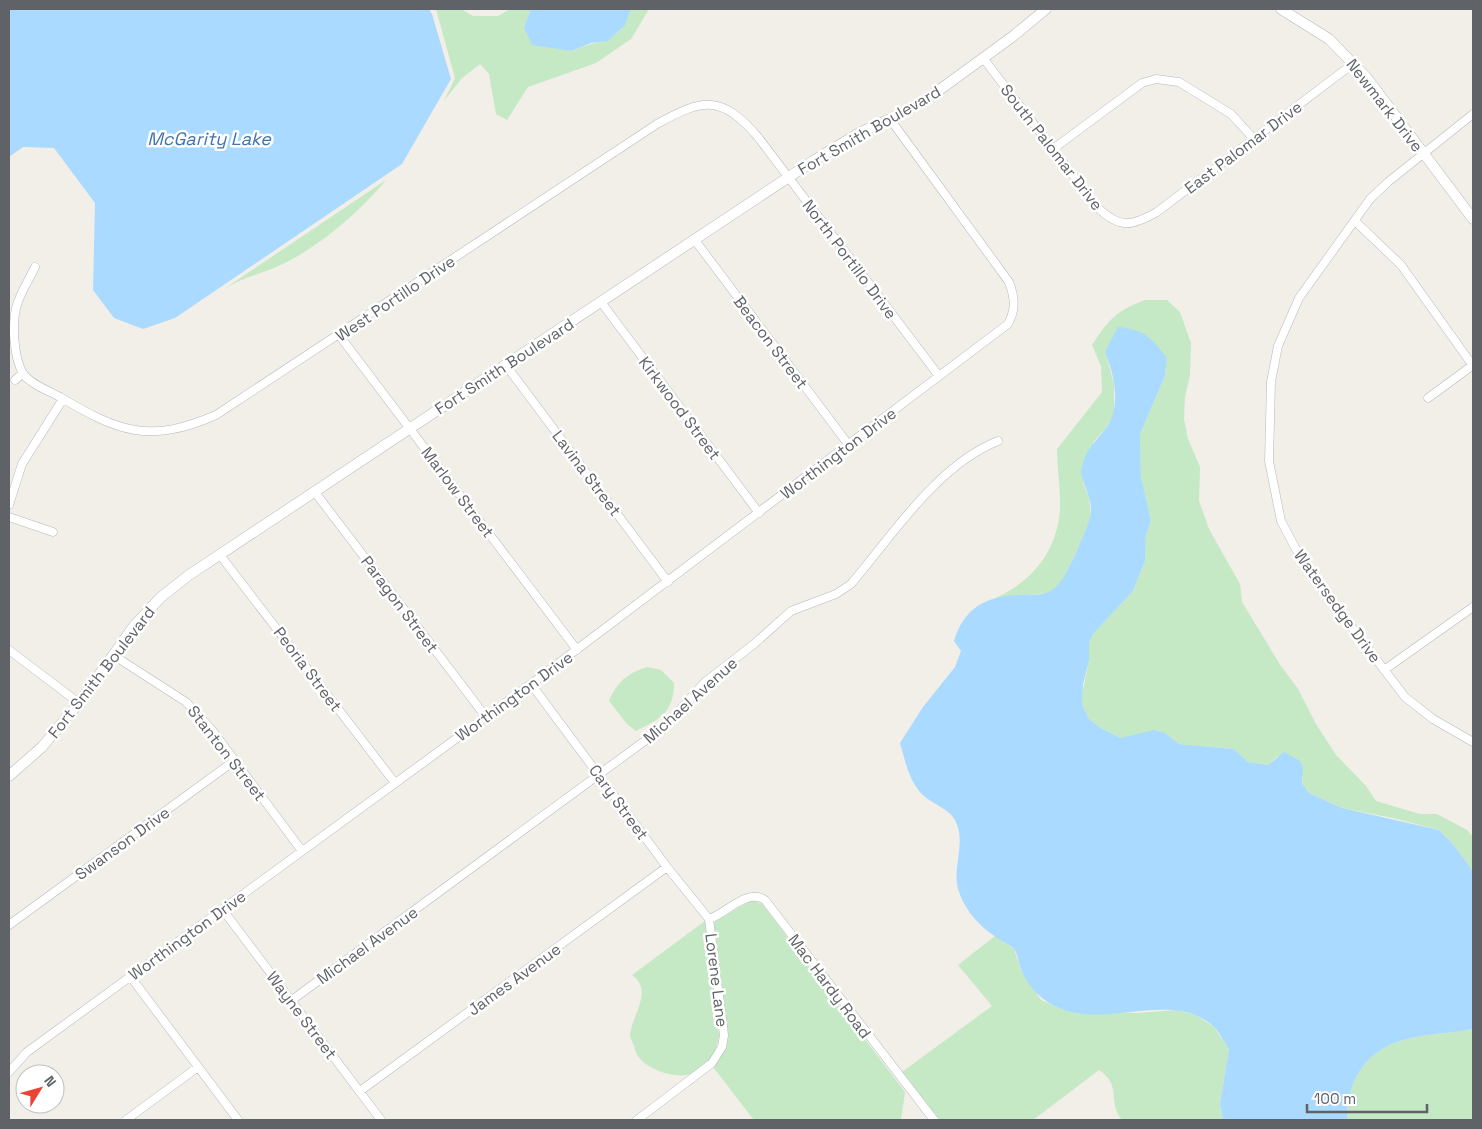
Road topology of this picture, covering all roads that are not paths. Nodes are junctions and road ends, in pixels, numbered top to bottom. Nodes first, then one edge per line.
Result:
1 (1046, 9) edge
2 (1281, 9) edge
3 (983, 58) junction
4 (1354, 63) junction
5 (715, 104) joint
6 (1473, 114) edge
7 (890, 119) junction
8 (1254, 139) junction
9 (1054, 149) junction
10 (1423, 153) junction
11 (788, 178) junction
12 (1473, 219) edge
13 (1356, 222) junction
14 (1129, 224) joint
15 (694, 239) junction
16 (35, 267) dead end
17 (601, 302) junction
18 (338, 335) junction
19 (505, 364) junction
20 (1473, 366) edge
21 (23, 374) junction
22 (940, 376) junction
23 (15, 380) dead end
24 (1428, 398) dead end
25 (63, 399) junction
26 (411, 428) junction
27 (998, 441) dead end
28 (848, 444) junction
29 (314, 491) junction
30 (9, 505) edge
31 (759, 513) junction
32 (9, 517) edge
33 (53, 532) dead end
34 (220, 555) junction
35 (668, 582) junction
36 (1473, 606) edge
37 (9, 650) edge
38 (577, 650) junction
39 (112, 655) junction
40 (1384, 670) junction
41 (531, 684) junction
42 (79, 703) junction
43 (486, 717) junction
44 (1473, 742) edge
45 (234, 761) junction
46 (599, 774) junction
47 (9, 776) edge
48 (395, 783) junction
49 (302, 851) junction
50 (667, 866) junction
51 (223, 910) junction
52 (710, 919) junction
53 (9, 925) edge
54 (130, 976) junction
55 (292, 1000) junction
56 (198, 1066) junction
57 (9, 1072) edge
58 (360, 1091) junction
59 (126, 1120) edge
60 (238, 1120) edge
61 (381, 1120) edge
62 (637, 1120) edge
63 (934, 1120) edge

1 - 3 street, Fort Smith Boulevard
2 - 4 street, Newmark Drive
3 - 7 street, Fort Smith Boulevard
3 - 9 street, South Palomar Drive
4 - 8 street, East Palomar Drive
4 - 10 street, Newmark Drive
5 - 11 street, North Portillo Drive
5 - 18 street, West Portillo Drive
6 - 10 street, Watersedge Drive
7 - 11 street, Fort Smith Boulevard
7 - 22 street, Worthington Drive
8 - 9 street
8 - 14 street, East Palomar Drive
9 - 14 street, South Palomar Drive
10 - 12 street, Newmark Drive
10 - 13 street, Watersedge Drive
11 - 15 street, Fort Smith Boulevard
11 - 22 street, North Portillo Drive
13 - 20 street
13 - 40 street, Watersedge Drive
15 - 17 street, Fort Smith Boulevard
15 - 28 street, Beacon Street
16 - 21 street
17 - 19 street, Fort Smith Boulevard
17 - 31 street, Kirkwood Street
18 - 25 street, West Portillo Drive
18 - 26 street, Marlow Street
19 - 26 street, Fort Smith Boulevard
19 - 35 street, Lavina Street
20 - 24 street
21 - 23 street
21 - 25 street, West Portillo Drive
22 - 28 street, Worthington Drive
25 - 30 street
26 - 29 street, Fort Smith Boulevard
26 - 38 street, Marlow Street
27 - 46 street, Michael Avenue
28 - 31 street, Worthington Drive
29 - 34 street, Fort Smith Boulevard
29 - 43 street, Paragon Street
31 - 35 street, Worthington Drive
32 - 33 street
34 - 39 street, Fort Smith Boulevard
34 - 48 street, Peoria Street
35 - 38 street, Worthington Drive
36 - 40 street
37 - 42 street
38 - 41 street, Worthington Drive
39 - 42 street, Fort Smith Boulevard
39 - 45 street, Stanton Street
40 - 44 street, Watersedge Drive
41 - 43 street, Worthington Drive
41 - 46 street, Cary Street
42 - 47 street, Fort Smith Boulevard
43 - 48 street, Worthington Drive
45 - 49 street, Stanton Street
45 - 53 street, Swanson Drive
46 - 50 street, Cary Street
46 - 55 street, Michael Avenue
48 - 49 street, Worthington Drive
49 - 51 street, Worthington Drive
50 - 52 street, Cary Street
50 - 58 street, James Avenue
51 - 54 street, Worthington Drive
51 - 55 street, Wayne Street
52 - 62 street, Lorene Lane
52 - 63 street, Mac Hardy Road
54 - 56 street
54 - 57 street, Worthington Drive
55 - 58 street, Wayne Street
56 - 59 street
56 - 60 street
58 - 61 street, Wayne Street

